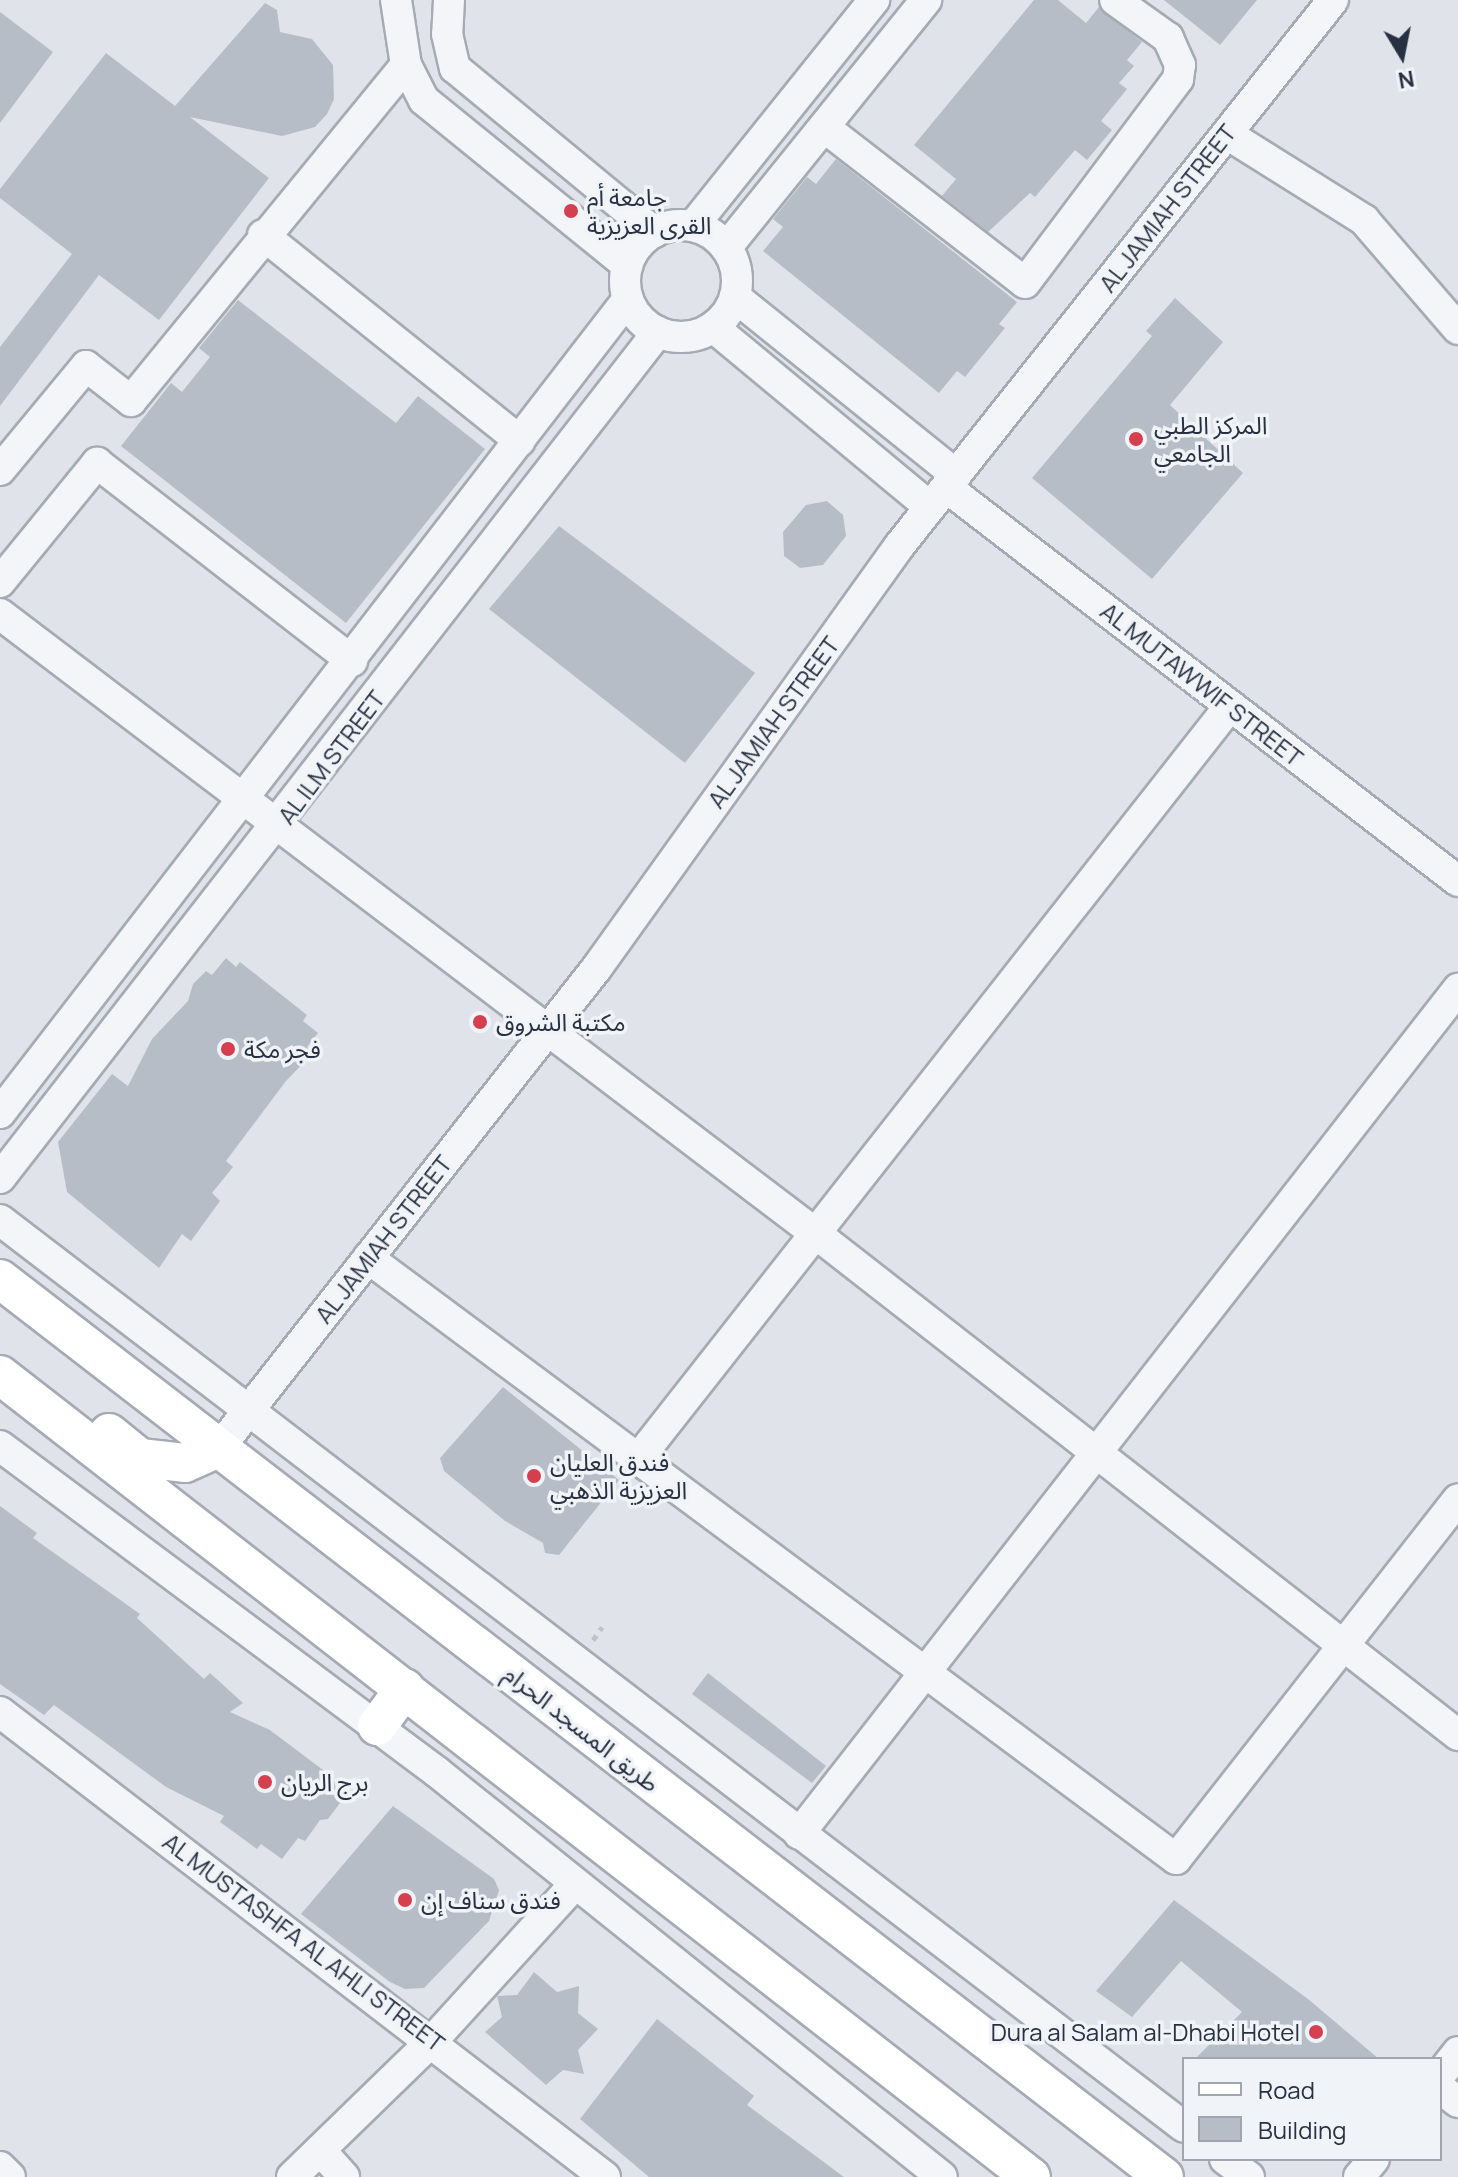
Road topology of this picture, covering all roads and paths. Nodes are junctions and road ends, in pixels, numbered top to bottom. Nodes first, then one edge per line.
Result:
1 (396, 0) edge
2 (449, 0) edge
3 (874, 0) edge
4 (926, 0) edge
5 (1115, 0) edge
6 (1333, 0) edge
7 (406, 65) junction
8 (824, 127) junction
9 (1227, 134) junction
10 (693, 226) junction
11 (654, 232) junction
12 (263, 235) junction
13 (726, 248) junction
14 (627, 265) junction
15 (735, 297) junction
16 (628, 299) junction
17 (713, 327) junction
18 (1458, 329) edge
19 (658, 332) junction
20 (520, 441) junction
21 (0, 470) edge
22 (944, 490) junction
23 (0, 582) edge
24 (0, 614) edge
25 (352, 661) junction
26 (1230, 706) junction
27 (244, 800) junction
28 (278, 827) junction
29 (1458, 881) edge
30 (1458, 989) edge
31 (547, 1031) junction
32 (0, 1113) edge
33 (0, 1178) edge
34 (0, 1220) edge
35 (815, 1233) junction
36 (368, 1258) junction
37 (0, 1279) edge
38 (0, 1348) edge
39 (0, 1375) edge
40 (250, 1408) junction
41 (0, 1446) edge
42 (219, 1448) junction
43 (1097, 1453) junction
44 (638, 1459) junction
45 (1458, 1499) edge
46 (1343, 1645) junction
47 (926, 1672) junction
48 (405, 1688) junction
49 (0, 1712) edge
50 (377, 1726) junction
51 (1458, 1735) edge
52 (730, 1783) junction
53 (700, 1820) junction
54 (799, 1834) junction
55 (573, 1886) junction
56 (433, 2040) junction
57 (1458, 2052) edge
58 (1442, 2072) edge
59 (1442, 2090) edge
60 (1458, 2102) edge
61 (1182, 2125) edge
62 (320, 2150) junction
63 (1228, 2161) edge
64 (1372, 2161) edge
65 (0, 2167) edge
66 (10, 2177) edge
67 (292, 2177) edge
68 (344, 2177) edge
69 (605, 2177) edge
70 (942, 2177) edge
71 (1031, 2177) edge
72 (1164, 2177) edge
73 (1249, 2177) edge
74 (1359, 2177) edge

1 - 7 street
2 - 11 street
3 - 10 street
4 - 8 street
5 - 8 street
6 - 9 street, AL JAMIAH STREET
7 - 12 street
7 - 14 street
8 - 13 street
9 - 18 street
9 - 22 street, AL JAMIAH STREET
10 - 11 street
10 - 13 street
11 - 14 street
12 - 20 street
12 - 21 street
13 - 15 street
14 - 16 street
15 - 17 street
15 - 22 street
16 - 19 street
16 - 20 street, AL ILM STREET
17 - 19 street
17 - 22 street
19 - 28 street, AL ILM STREET
20 - 25 street, AL ILM STREET
22 - 26 street, AL MUTAWWIF STREET
22 - 31 street, AL JAMIAH STREET
23 - 25 street
24 - 27 street
25 - 27 street, AL ILM STREET
26 - 29 street, AL MUTAWWIF STREET
26 - 35 street
27 - 28 street
27 - 32 street, AL ILM STREET
28 - 31 street
28 - 33 street, AL ILM STREET
30 - 43 street
31 - 35 street
31 - 36 street, AL JAMIAH STREET
34 - 40 street
35 - 43 street
35 - 44 street
36 - 40 street, AL JAMIAH STREET
36 - 44 street
37 - 42 main road, طريق المسجد الحرام
38 - 42 main road
39 - 48 main road
40 - 42 street, AL JAMIAH STREET
40 - 52 street
41 - 50 street
42 - 53 main road, طريق المسجد الحرام
43 - 46 street
43 - 47 street
44 - 47 street
45 - 46 street
46 - 47 street
46 - 51 street
47 - 54 street
48 - 50 main road
48 - 71 main road
49 - 56 street, AL MUSTASHFA AL AHLI STREET
50 - 55 street
52 - 53 street
52 - 54 street
53 - 72 main road, طريق المسجد الحرام
54 - 61 street
55 - 56 street
55 - 70 street
56 - 62 street
56 - 69 street, AL MUSTASHFA AL AHLI STREET
57 - 58 street
59 - 60 street
62 - 67 street
62 - 68 street
63 - 73 street
64 - 74 street
65 - 66 street

